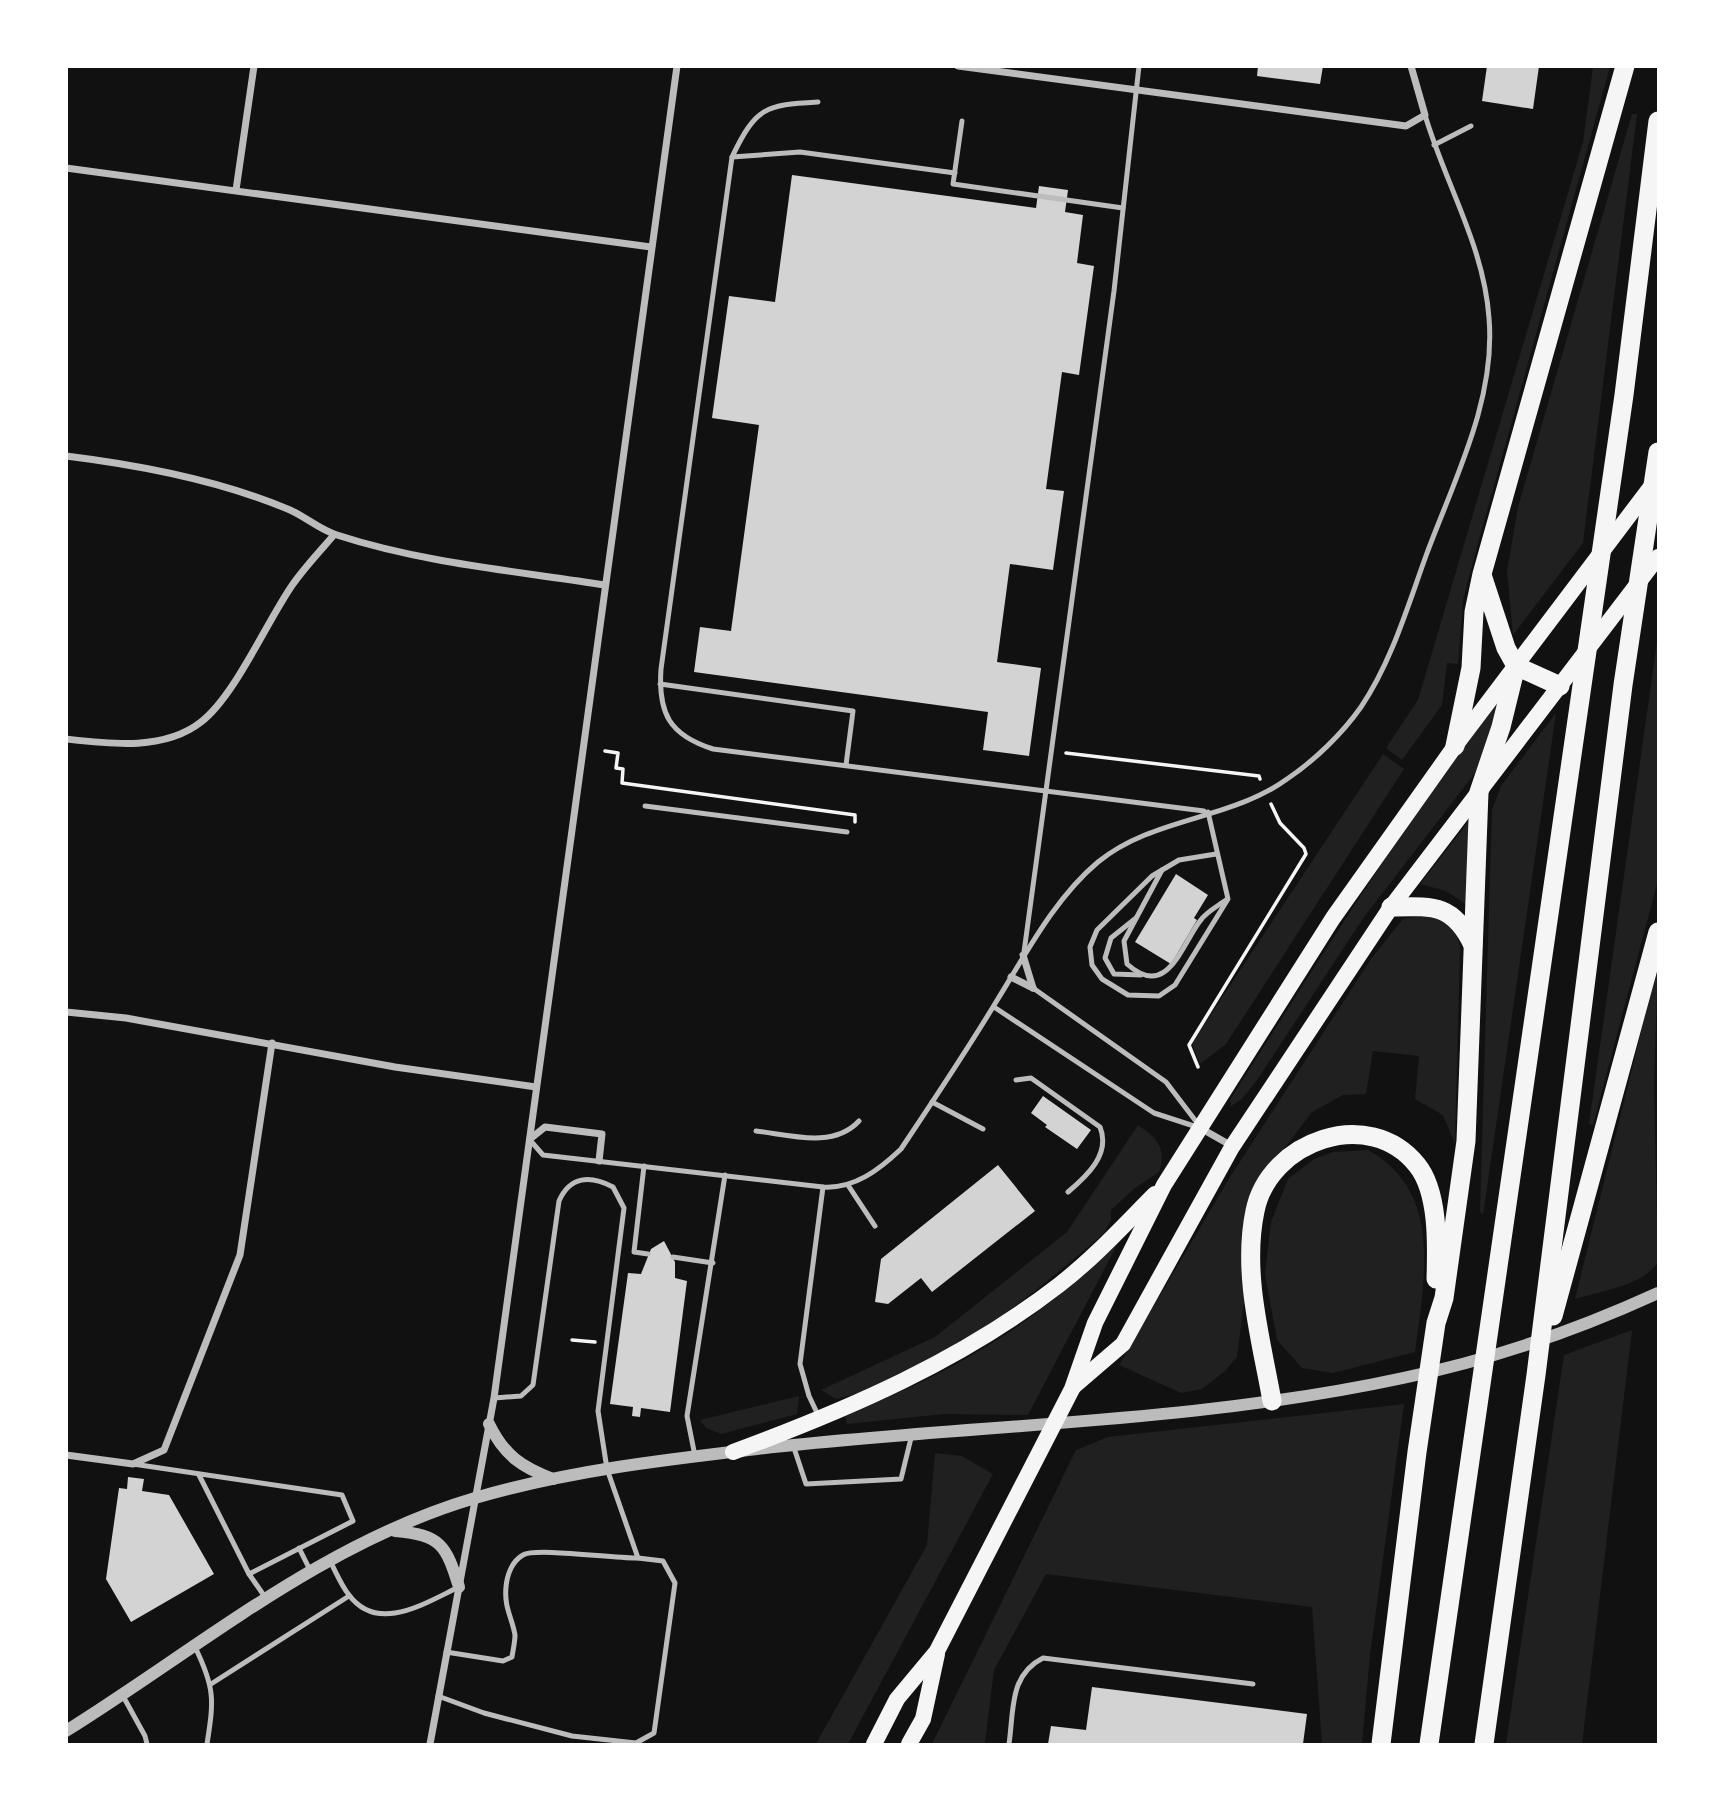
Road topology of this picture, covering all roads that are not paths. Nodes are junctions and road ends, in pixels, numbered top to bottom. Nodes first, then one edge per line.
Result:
1 (254, 66) edge
2 (677, 66) edge
3 (958, 66) edge
4 (1139, 66) edge
5 (1411, 66) edge
6 (1625, 66) edge
7 (1138, 90) junction
8 (818, 102) dead end
9 (1425, 115) junction
10 (962, 121) dead end
11 (1658, 121) edge
12 (1471, 126) dead end
13 (1434, 145) junction
14 (732, 157) junction
15 (66, 168) edge
16 (955, 173) junction
17 (236, 190) junction
18 (1123, 208) junction
19 (651, 247) junction
20 (1658, 452) edge
21 (66, 456) edge
22 (1658, 477) edge
23 (334, 535) junction
24 (1658, 556) edge
25 (1482, 574) junction
26 (605, 585) junction
27 (1516, 666) junction
28 (660, 684) junction
29 (1560, 686) junction
30 (66, 739) edge
31 (1455, 746) junction
32 (846, 765) junction
33 (1044, 790) junction
34 (1479, 792) junction
35 (645, 806) dead end
36 (1208, 812) junction
37 (847, 832) dead end
38 (1216, 854) junction
39 (1164, 867) junction
40 (1228, 899) junction
41 (1391, 907) junction
42 (1141, 914) junction
43 (1658, 932) edge
44 (1475, 949) junction
45 (1023, 955) junction
46 (1146, 975) junction
47 (1011, 977) junction
48 (1032, 988) junction
49 (994, 1007) junction
50 (66, 1012) edge
51 (272, 1043) junction
52 (1016, 1080) dead end
53 (536, 1087) junction
54 (932, 1102) junction
55 (859, 1121) dead end
56 (983, 1129) dead end
57 (1202, 1129) junction
58 (755, 1131) dead end
59 (530, 1139) junction
60 (1232, 1147) junction
61 (599, 1161) junction
62 (644, 1166) junction
63 (725, 1175) junction
64 (849, 1185) junction
65 (1164, 1185) junction
66 (823, 1187) junction
67 (1068, 1192) dead end
68 (875, 1226) dead end
69 (648, 1254) dead end
70 (674, 1257) dead end
71 (713, 1263) junction
72 (1658, 1293) edge
73 (1436, 1323) junction
74 (1536, 1375) junction
75 (1072, 1388) junction
76 (494, 1398) junction
77 (1272, 1401) junction
78 (821, 1419) junction
79 (489, 1424) junction
80 (912, 1434) junction
81 (792, 1445) junction
82 (733, 1452) junction
83 (66, 1455) edge
84 (695, 1456) junction
85 (133, 1464) junction
86 (607, 1469) junction
87 (199, 1475) junction
88 (554, 1479) junction
89 (475, 1499) junction
90 (391, 1530) junction
91 (299, 1548) junction
92 (638, 1558) junction
93 (330, 1560) junction
94 (311, 1571) junction
95 (249, 1574) junction
96 (458, 1587) junction
97 (349, 1596) junction
98 (265, 1597) junction
99 (195, 1647) junction
100 (937, 1651) junction
101 (446, 1652) junction
102 (211, 1684) junction
103 (1253, 1684) dead end
104 (123, 1696) junction
105 (438, 1696) junction
106 (66, 1731) edge
107 (147, 1745) edge
108 (207, 1745) edge
109 (429, 1745) edge
110 (874, 1745) edge
111 (909, 1745) edge
112 (1009, 1745) edge
113 (1381, 1745) edge
114 (1429, 1745) edge
115 (1484, 1745) edge

1 - 17 street
2 - 19 street
3 - 7 street
4 - 7 lane
5 - 9 street
6 - 25 highway
7 - 9 street
7 - 18 lane
8 - 14 lane
9 - 13 lane
10 - 16 lane
11 - 114 highway
12 - 13 lane
13 - 36 lane
14 - 16 lane
14 - 28 lane
15 - 17 street
16 - 18 lane
17 - 19 street
18 - 33 lane
19 - 26 street
20 - 74 highway
21 - 23 street
22 - 27 main road
23 - 26 street
23 - 30 street
24 - 29 main road
25 - 27 highway
25 - 31 highway
26 - 53 street
27 - 29 highway
27 - 31 main road
27 - 34 highway
28 - 32 lane
28 - 32 lane
29 - 34 main road
31 - 57 main road
32 - 33 lane
33 - 36 lane
33 - 45 lane
34 - 41 main road
34 - 44 highway
35 - 37 lane
36 - 38 lane
36 - 45 lane
38 - 39 lane
38 - 40 lane
39 - 40 lane
39 - 42 lane
40 - 46 lane
41 - 44 highway
41 - 60 main road
42 - 46 lane
42 - 46 lane
43 - 74 highway
44 - 73 highway
45 - 47 lane
45 - 48 street
47 - 48 street
47 - 49 lane
48 - 57 lane
49 - 54 lane
49 - 57 lane
50 - 51 street
51 - 53 street
51 - 85 street
52 - 67 lane
53 - 59 street
54 - 56 lane
54 - 64 lane
55 - 58 lane
57 - 60 street
57 - 65 main road
59 - 61 lane
59 - 61 street
59 - 76 street
60 - 75 main road
61 - 62 lane
62 - 63 lane
62 - 69 lane
63 - 66 lane
63 - 71 lane
64 - 66 lane
64 - 68 lane
65 - 75 main road
65 - 78 main road
66 - 78 lane
70 - 71 lane
71 - 84 lane
72 - 77 street
73 - 77 highway
73 - 113 highway
74 - 115 highway
75 - 100 main road
76 - 79 street
76 - 86 lane
77 - 80 street
78 - 82 main road
79 - 88 street
79 - 89 street
80 - 81 street
80 - 81 lane
81 - 82 street
82 - 84 street
83 - 85 street
84 - 86 street
85 - 87 lane
86 - 88 street
86 - 92 lane
87 - 91 lane
87 - 95 lane
88 - 89 street
89 - 90 street
89 - 96 street
90 - 93 street
90 - 96 street
91 - 94 lane
91 - 95 lane
92 - 101 lane
92 - 105 lane
93 - 94 street
93 - 97 lane
94 - 98 street
95 - 98 lane
96 - 97 lane
96 - 101 street
97 - 102 lane
98 - 99 street
99 - 102 lane
99 - 104 street
100 - 110 main road
100 - 111 main road
101 - 105 street
102 - 108 lane
103 - 112 lane
104 - 106 street
104 - 107 lane
105 - 109 street

